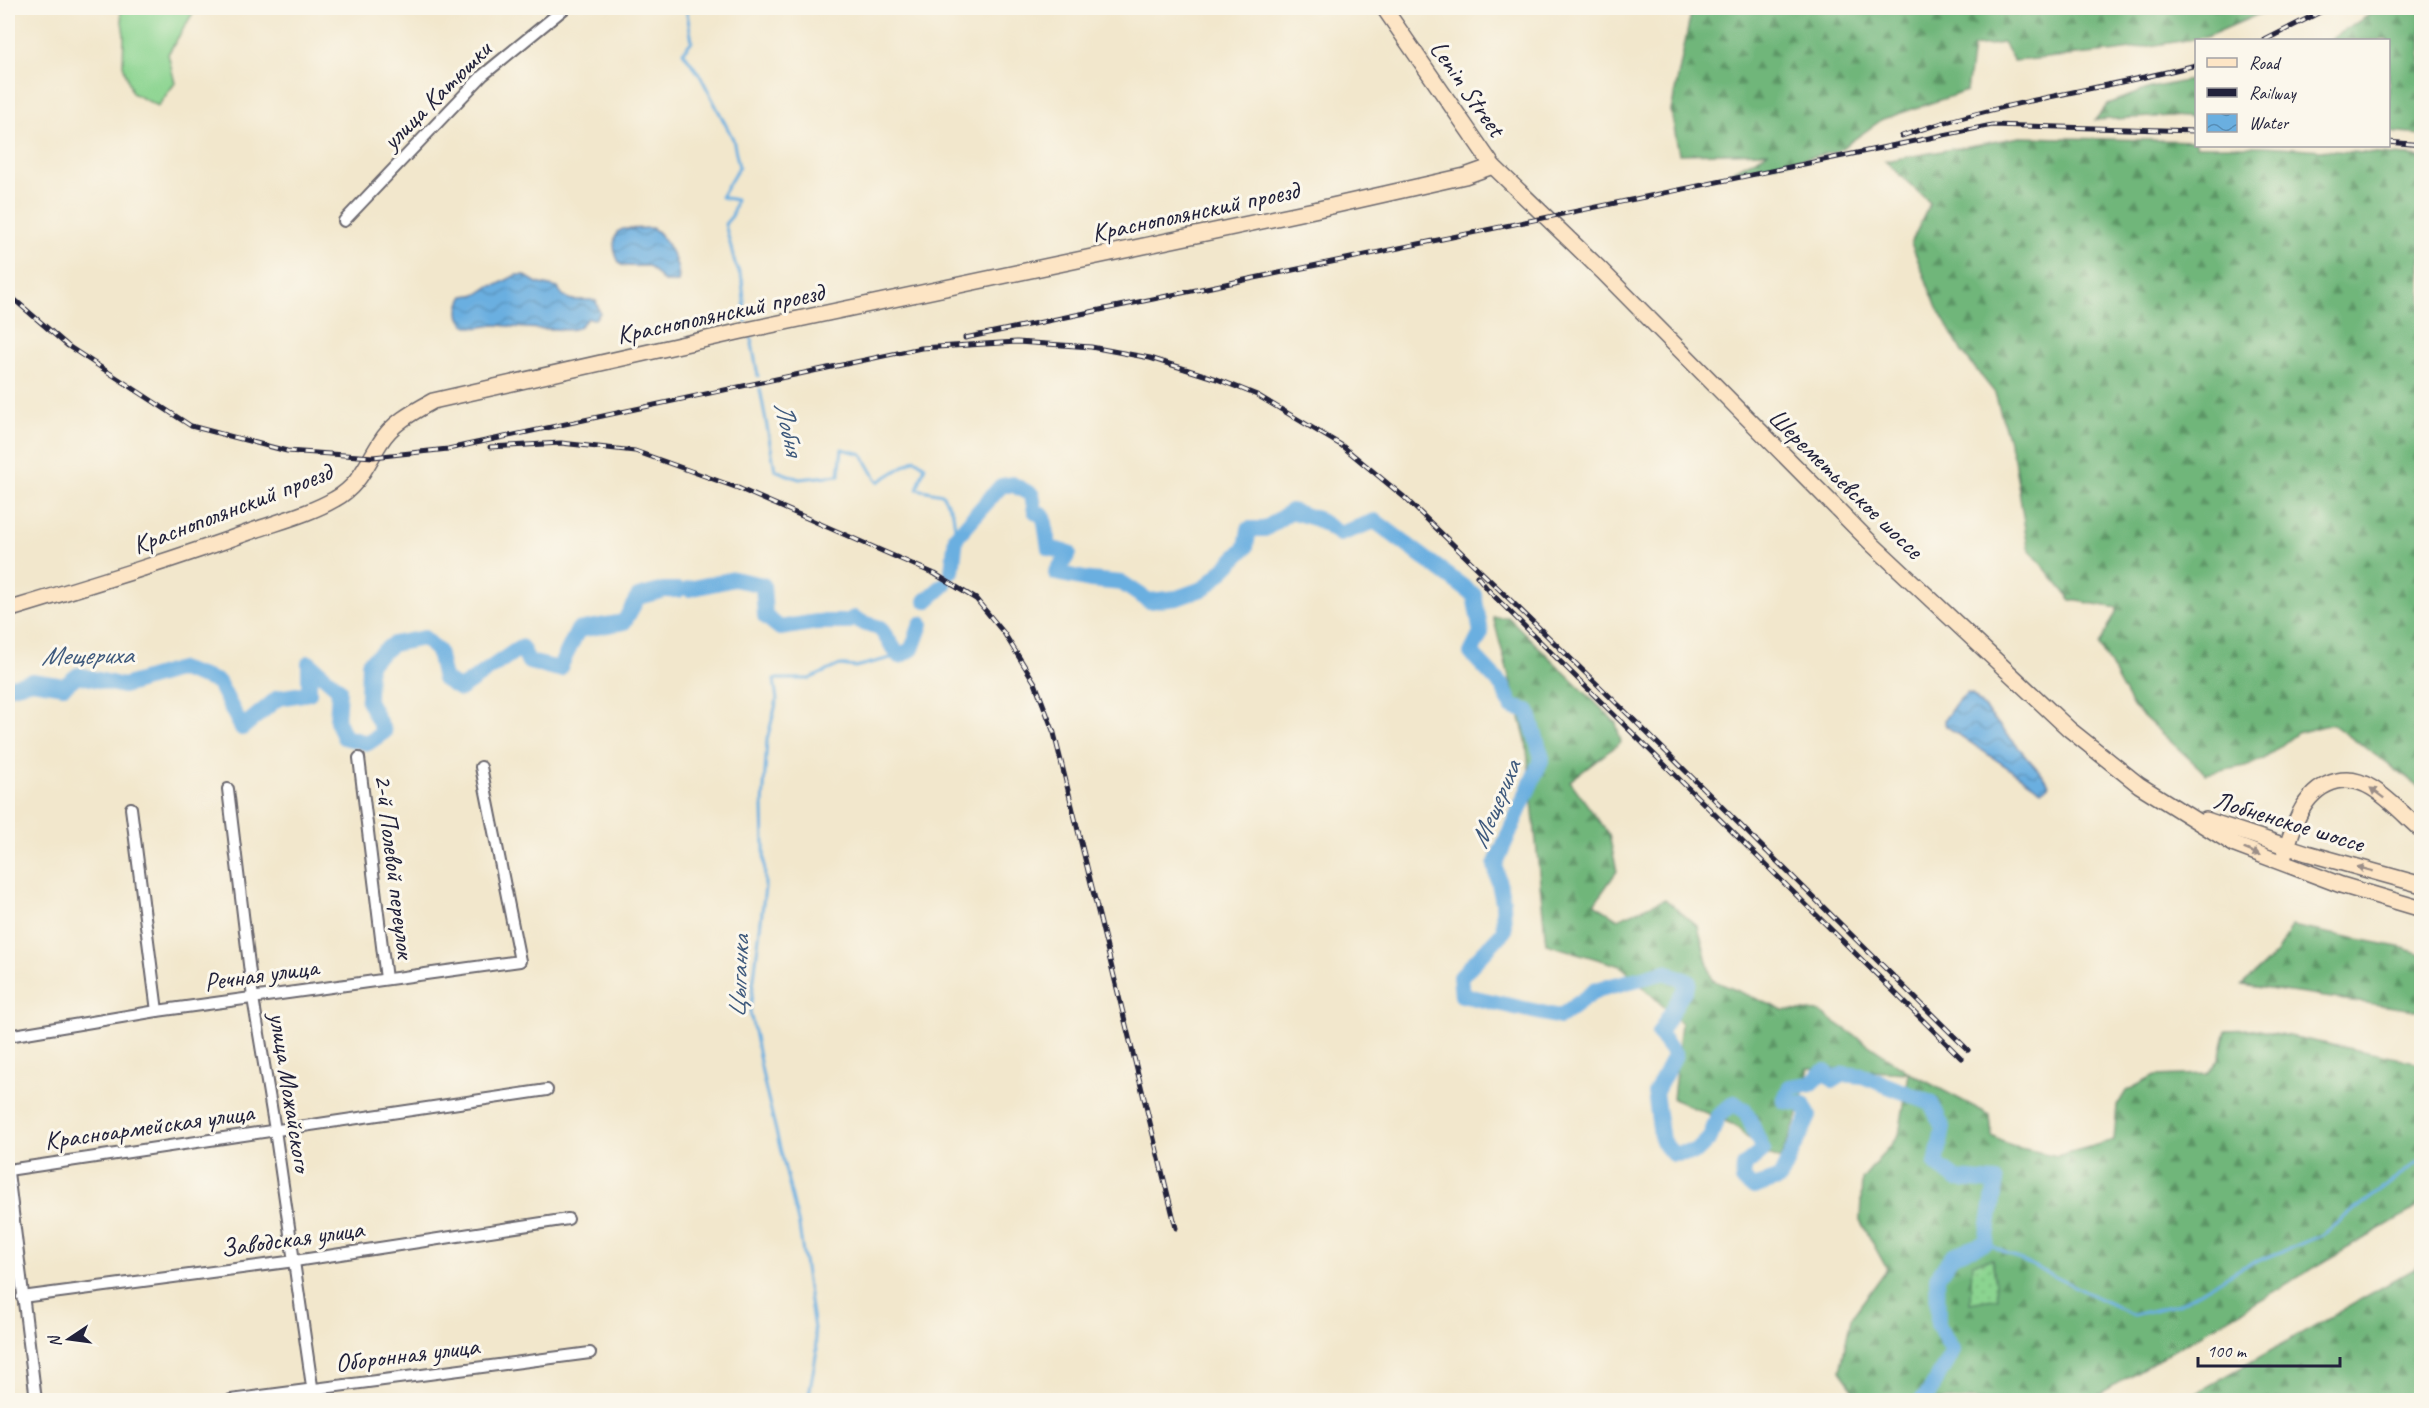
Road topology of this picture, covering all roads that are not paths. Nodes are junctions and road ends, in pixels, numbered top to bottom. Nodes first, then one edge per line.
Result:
1 (565, 8) edge
2 (1384, 8) edge
3 (1493, 166) junction
4 (344, 221) dead end
5 (8, 610) edge
6 (359, 758) dead end
7 (481, 767) dead end
8 (228, 789) dead end
9 (131, 808) dead end
10 (2183, 813) junction
11 (2421, 831) edge
12 (2287, 847) junction
13 (2281, 864) junction
14 (2421, 885) edge
15 (2421, 909) edge
16 (386, 979) junction
17 (253, 998) junction
18 (157, 1011) junction
19 (8, 1036) edge
20 (547, 1090) dead end
21 (275, 1130) junction
22 (8, 1171) edge
23 (568, 1219) dead end
24 (295, 1261) junction
25 (22, 1297) junction
26 (590, 1353) dead end
27 (313, 1395) edge
28 (36, 1401) edge
29 (231, 1401) edge

1 - 4 street, улица Катюшки
2 - 3 main road, Lenin Street
3 - 5 main road, Краснополянский проезд
3 - 10 main road, Шереметьевское шоссе
6 - 16 street, 2-й Полевой переулок
7 - 16 street, Речная улица
8 - 17 street, улица Можайского
9 - 18 street
10 - 12 main road, Лобненское шоссе
10 -> 13 main road, Лобненское шоссе
11 -> 12 main road
12 - 13 main road
14 -> 12 main road, Лобненское шоссе
13 - 15 main road, Лобненское шоссе
16 - 17 street, Речная улица
17 - 18 street, Речная улица
17 - 21 street, улица Можайского
18 - 19 street, Речная улица
20 - 21 street, Красноармейская улица
21 - 22 street, Красноармейская улица
21 - 24 street, улица Можайского
22 - 25 street
23 - 24 street, Заводская улица
24 - 25 street, Заводская улица
24 - 27 street, улица Можайского
25 - 28 street
26 - 27 street, Оборонная улица
27 - 29 street, Оборонная улица

